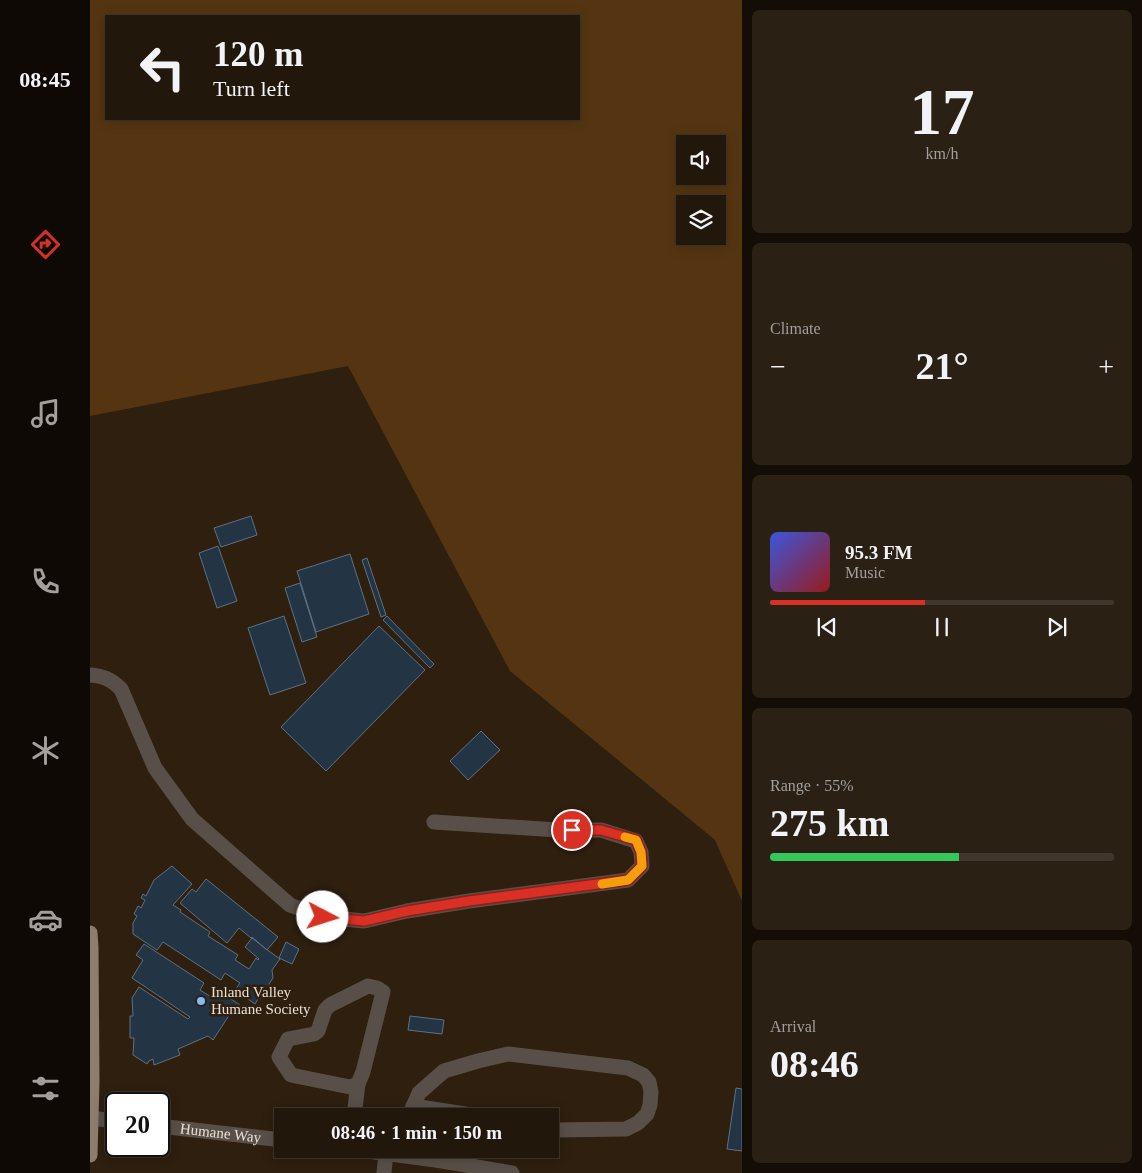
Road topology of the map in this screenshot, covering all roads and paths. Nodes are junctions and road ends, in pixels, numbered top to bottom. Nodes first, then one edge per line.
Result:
1 (90, 675) edge
2 (434, 822) dead end
3 (90, 933) edge
4 (358, 1084) junction
5 (355, 1108) edge
6 (412, 1108) edge
7 (91, 1118) edge
8 (105, 1120) edge
9 (170, 1127) edge
10 (559, 1130) edge
11 (274, 1139) edge
12 (90, 1155) edge
13 (386, 1158) edge
14 (422, 1158) edge
15 (454, 1168) edge
16 (384, 1173) edge
17 (512, 1173) edge

1 - 2 street
3 - 7 main road
4 - 4 street
4 - 5 street
6 - 10 street
7 - 8 street
7 - 12 main road
9 - 11 street, Humane Way
13 - 16 street
14 - 15 street
15 - 17 street

